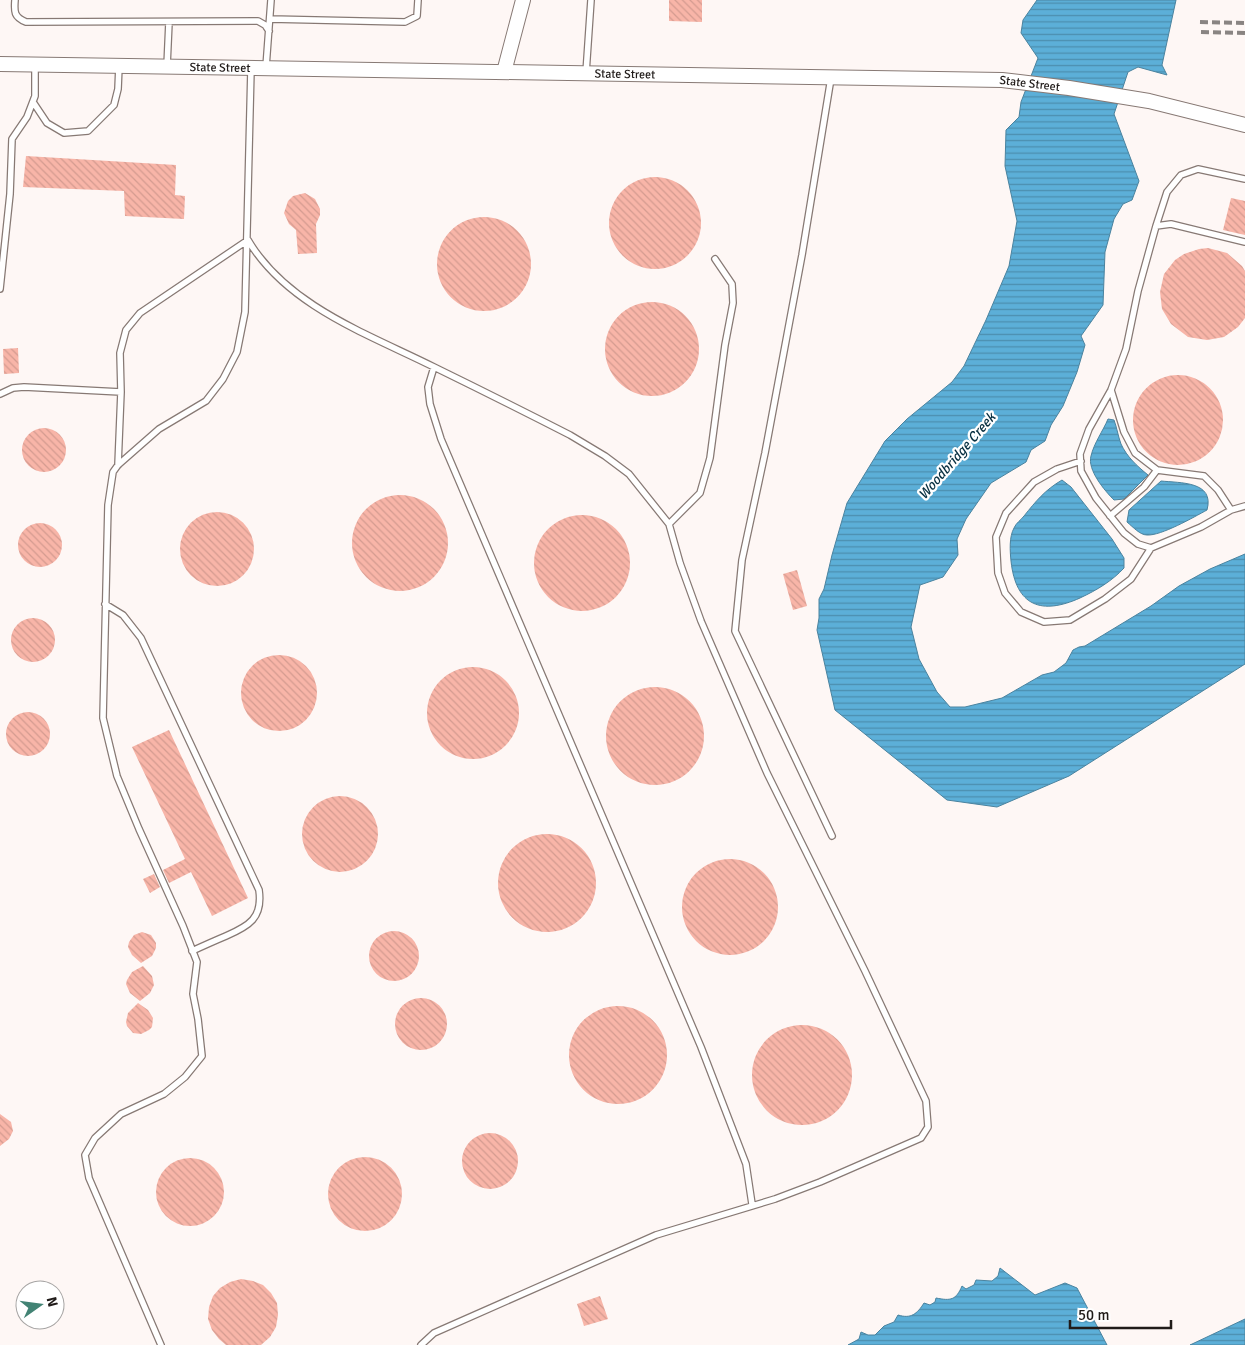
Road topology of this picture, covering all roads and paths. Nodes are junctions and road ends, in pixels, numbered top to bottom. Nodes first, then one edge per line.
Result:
1 (14, 0) edge
2 (271, 0) edge
3 (418, 0) edge
4 (523, 0) edge
5 (591, 0) edge
6 (270, 19) junction
7 (170, 22) junction
8 (269, 31) junction
9 (0, 64) edge
10 (35, 64) junction
11 (120, 65) junction
12 (167, 66) junction
13 (251, 67) junction
14 (266, 67) junction
15 (504, 72) junction
16 (586, 73) junction
17 (831, 77) junction
18 (33, 102) junction
19 (1245, 125) edge
20 (1245, 179) edge
21 (1156, 226) junction
22 (248, 240) junction
23 (1245, 242) edge
24 (715, 259) dead end
25 (0, 289) edge
26 (434, 367) junction
27 (1111, 390) junction
28 (121, 392) junction
29 (0, 394) edge
30 (1080, 461) junction
31 (118, 465) junction
32 (1157, 470) junction
33 (1245, 506) edge
34 (1231, 510) junction
35 (1110, 516) junction
36 (669, 524) junction
37 (1151, 548) junction
38 (105, 604) junction
39 (832, 836) dead end
40 (192, 950) junction
41 (752, 1204) junction
42 (161, 1345) edge
43 (421, 1345) edge

1 - 7 lane
2 - 6 lane
3 - 6 lane
4 - 15 street
5 - 16 lane
6 - 8 lane
7 - 8 lane
7 - 12 lane
8 - 14 lane
9 - 10 street, State Street
10 - 11 street, State Street
10 - 18 lane
11 - 12 street, State Street
11 - 18 lane
12 - 13 street, State Street
13 - 14 street, State Street
13 - 22 lane
14 - 15 street, State Street
15 - 16 street, State Street
16 - 17 street, State Street
17 - 19 street, State Street
17 - 39 lane
18 - 25 lane
20 - 21 lane
21 - 23 lane
21 - 27 lane
22 - 26 lane
22 - 28 lane
22 - 31 lane
24 - 36 lane
26 - 36 lane
26 - 41 lane
27 - 30 lane
27 - 32 lane
28 - 29 lane
28 - 31 lane
30 - 35 lane
30 - 37 lane
31 - 38 lane
32 - 34 lane
32 - 35 lane
33 - 34 lane
34 - 37 lane
35 - 37 lane
36 - 41 lane
38 - 40 lane
38 - 40 lane
40 - 42 lane
41 - 43 lane

